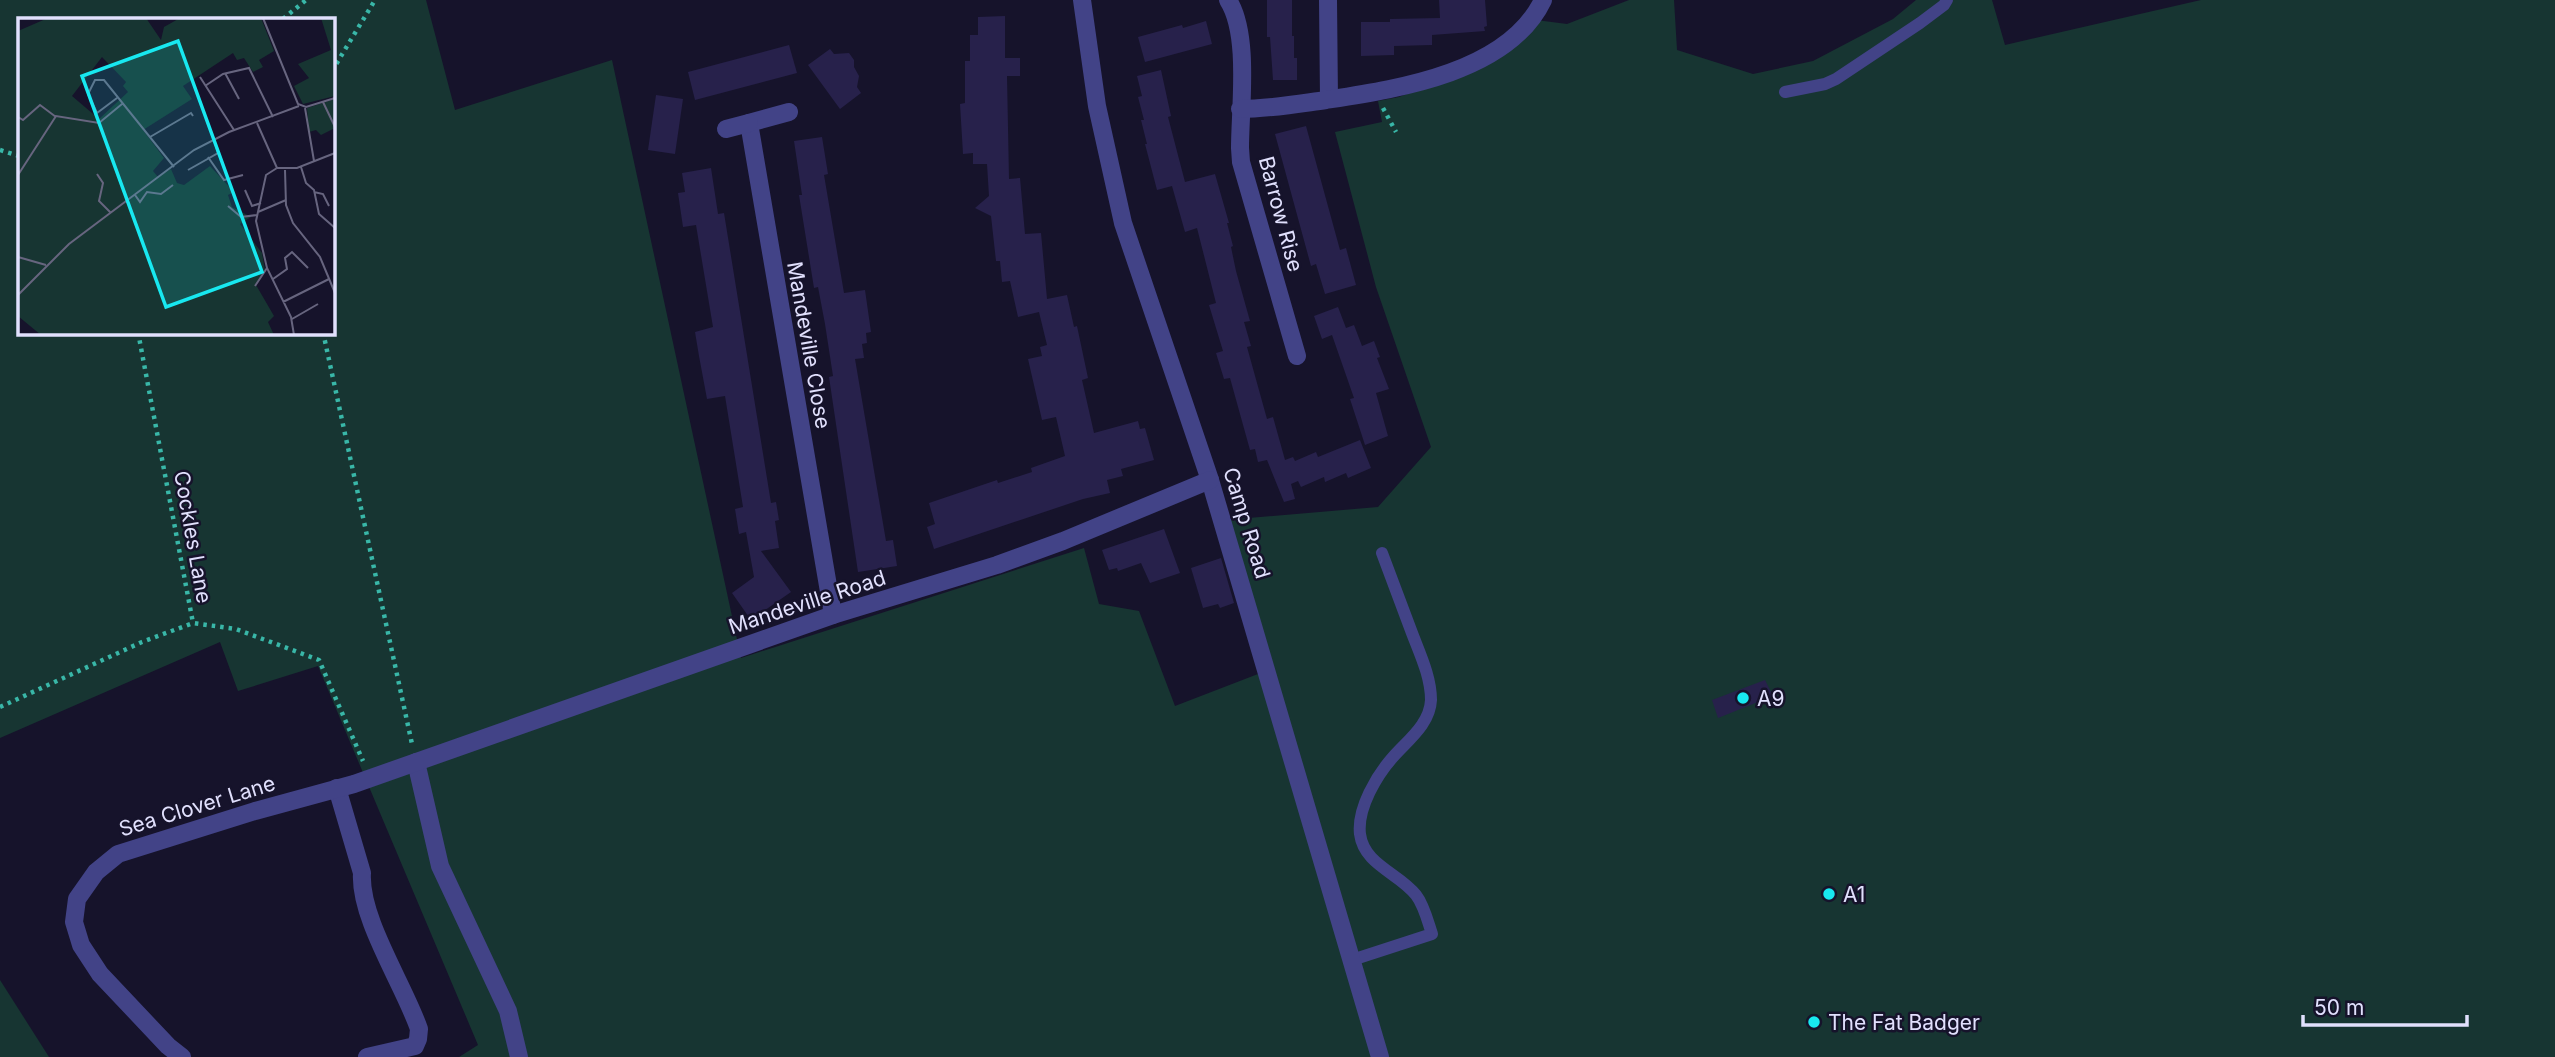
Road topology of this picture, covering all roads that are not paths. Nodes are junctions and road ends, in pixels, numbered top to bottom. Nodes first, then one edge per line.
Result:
1 (1082, 0) edge
2 (1228, 0) edge
3 (1328, 0) edge
4 (1542, 0) edge
5 (1947, 0) edge
6 (1785, 92) dead end
7 (1329, 99) junction
8 (1240, 109) junction
9 (789, 112) dead end
10 (749, 123) junction
11 (726, 129) dead end
12 (1297, 356) dead end
13 (1210, 480) junction
14 (1382, 553) dead end
15 (833, 615) junction
16 (416, 762) junction
17 (337, 788) junction
18 (1352, 960) junction
19 (182, 1057) edge
20 (367, 1057) edge
21 (519, 1057) edge
22 (1380, 1057) edge

1 - 13 street, Camp Road
2 - 8 street, Barrow Rise
3 - 7 street
4 - 7 street
5 - 6 lane
7 - 8 street
8 - 12 street, Barrow Rise
9 - 10 street
10 - 11 street
10 - 15 street, Mandeville Close
13 - 15 street, Mandeville Road
13 - 18 street, Camp Road
14 - 18 lane
15 - 16 street, Mandeville Road
16 - 17 street, Sea Clover Lane
16 - 21 street
17 - 19 street, Sea Clover Lane
17 - 20 street
18 - 22 street, Camp Road

